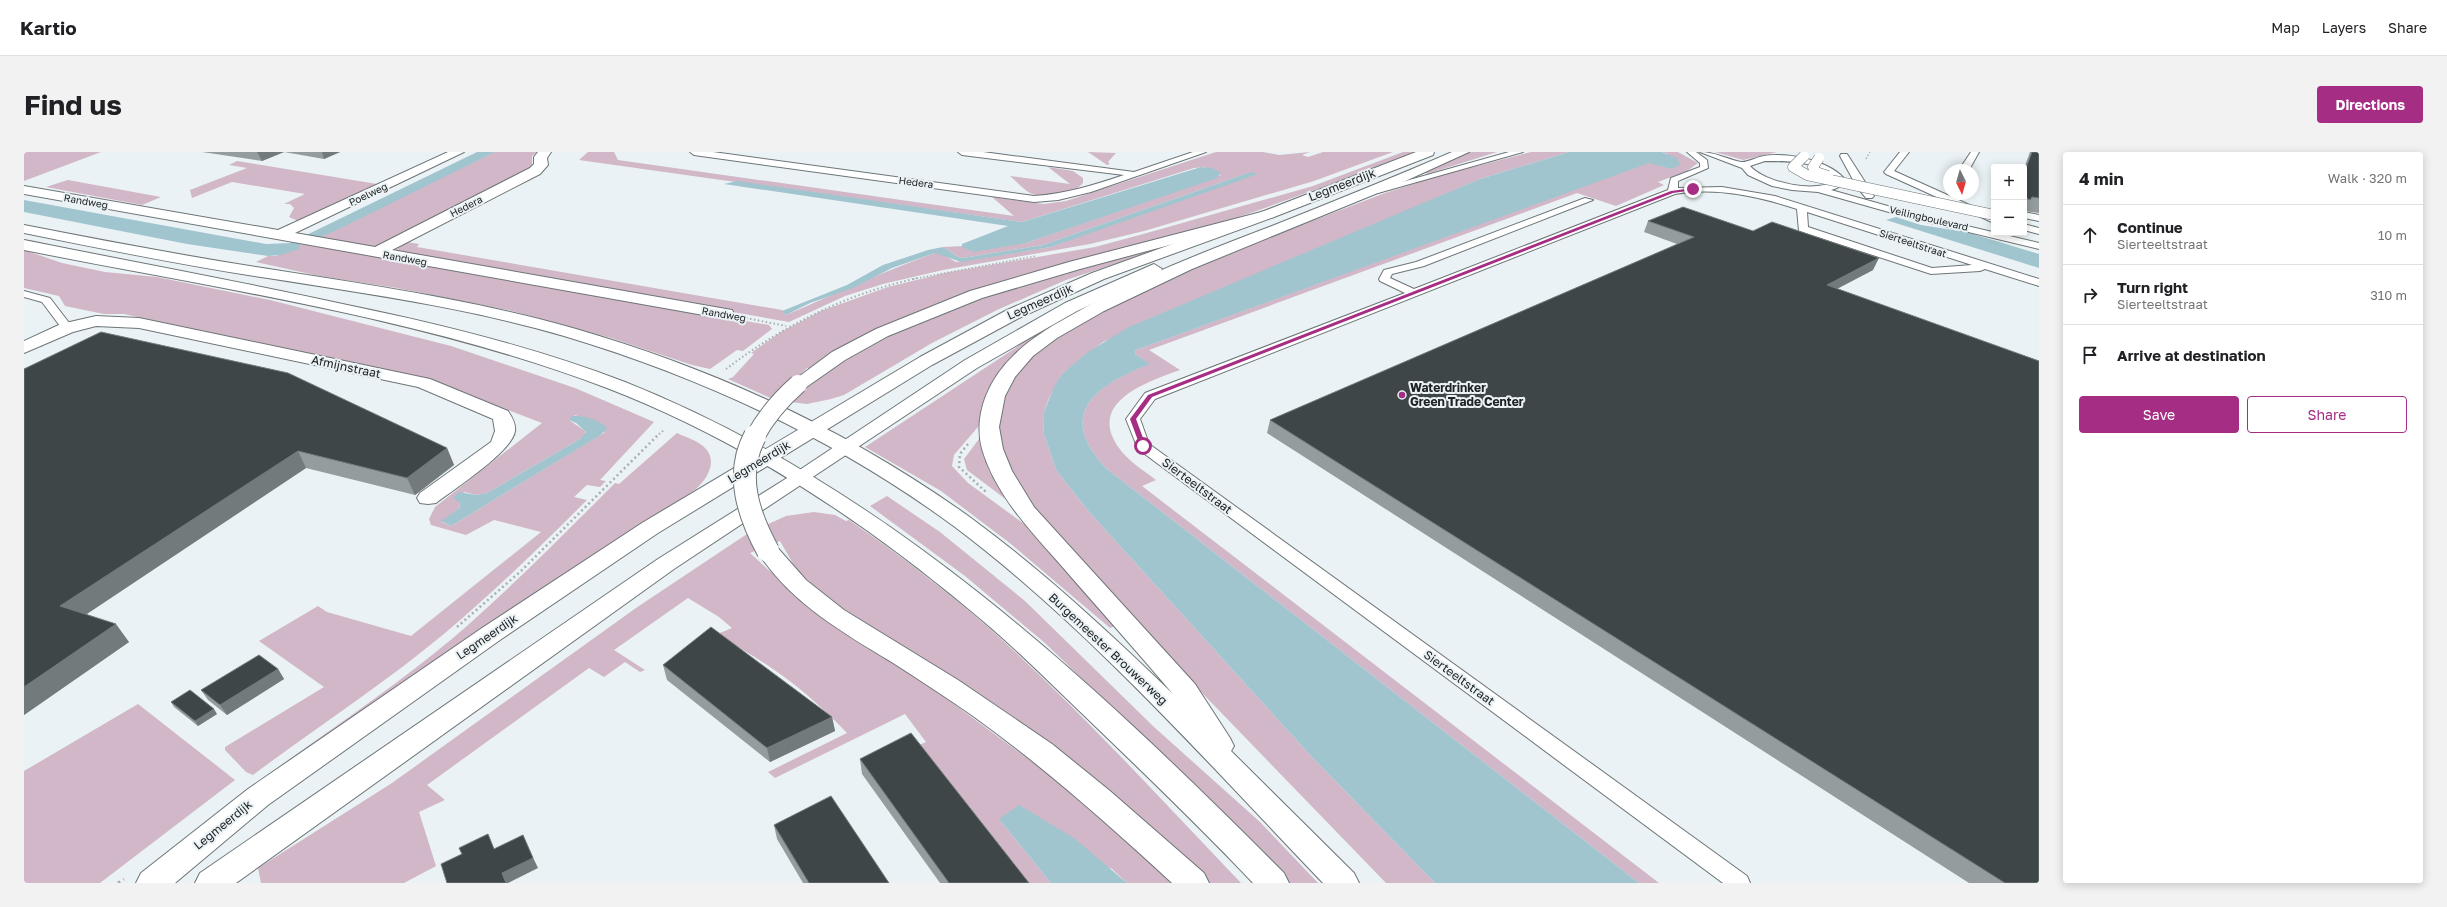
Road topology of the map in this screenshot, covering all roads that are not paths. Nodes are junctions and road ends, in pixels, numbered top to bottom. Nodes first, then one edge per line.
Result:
1 (458, 152) edge
2 (545, 152) edge
3 (694, 152) edge
4 (962, 152) edge
5 (1201, 152) edge
6 (1428, 152) edge
7 (1454, 152) edge
8 (1463, 152) edge
9 (1519, 152) edge
10 (1691, 152) edge
11 (1704, 152) edge
12 (1905, 152) edge
13 (1974, 152) edge
14 (1806, 154) edge
15 (1846, 154) edge
16 (1782, 155) edge
17 (1821, 155) edge
18 (1967, 164) edge
19 (1745, 166) junction
20 (1136, 174) junction
21 (1763, 180) junction
22 (1835, 180) junction
23 (1859, 183) junction
24 (1796, 188) junction
25 (1819, 189) junction
26 (24, 190) edge
27 (1371, 192) junction
28 (1673, 192) junction
29 (1943, 193) edge
30 (1754, 194) junction
31 (1870, 197) junction
32 (1588, 200) dead end
33 (1956, 200) edge
34 (1934, 202) junction
35 (1786, 203) junction
36 (1991, 207) edge
37 (1802, 208) junction
38 (1269, 214) junction
39 (1991, 214) edge
40 (2027, 217) edge
41 (1991, 218) edge
42 (1991, 219) edge
43 (2027, 222) edge
44 (2039, 224) edge
45 (2027, 226) edge
46 (1991, 227) edge
47 (24, 229) edge
48 (2027, 233) edge
49 (283, 236) junction
50 (2023, 236) edge
51 (2039, 236) edge
52 (2039, 241) edge
53 (24, 245) edge
54 (2039, 246) edge
55 (376, 253) junction
56 (1945, 253) junction
57 (1886, 256) junction
58 (1968, 260) junction
59 (1908, 263) junction
60 (1989, 267) junction
61 (1931, 271) junction
62 (2010, 274) junction
63 (2039, 283) edge
64 (24, 294) edge
65 (1414, 294) junction
66 (726, 314) road end
67 (68, 328) junction
68 (24, 348) edge
69 (813, 429) junction
70 (846, 447) junction
71 (767, 457) junction
72 (802, 477) junction
73 (428, 498) dead end
74 (1242, 781) junction
75 (152, 883) edge
76 (211, 883) edge
77 (1193, 883) edge
78 (1273, 883) edge
79 (1343, 883) edge
80 (1739, 883) edge

1 - 49 main road, Poelweg
2 - 55 main road, Hedera
3 - 20 lane, Hedera
4 - 20 lane, Hedera
5 - 20 lane, Hedera
6 - 38 main road, Legmeerdijk
7 - 70 main road, Legmeerdijk
8 - 27 main road
9 - 27 lane
10 - 28 lane
11 - 19 lane
12 - 29 lane
13 - 18 lane
14 - 22 lane, bridge
15 - 22 lane
15 - 31 lane
16 - 19 lane
16 - 22 lane
17 - 23 lane, bridge
19 - 21 lane
21 - 24 lane
21 - 30 lane
22 - 25 lane
22 - 31 lane, Veilingboulevard
22 - 34 lane, bridge
22 - 42 lane, bridge
23 - 34 lane, bridge
23 - 36 lane
24 - 25 lane
24 - 35 lane
25 - 54 lane, Veilingboulevard
26 - 49 main road, Randweg
27 - 74 main road
28 - 30 lane, Sierteeltstraat
28 - 65 lane, Sierteeltstraat
30 - 35 lane, Sierteeltstraat
31 - 46 lane, Veilingboulevard
32 - 65 lane
33 - 41 lane
34 - 39 lane, bridge
35 - 37 lane, Sierteeltstraat
37 - 56 lane, Sierteeltstraat
37 - 57 lane
38 - 69 main road, Legmeerdijk
38 - 77 main road, bridge
40 - 44 lane
43 - 44 lane
44 - 45 lane
47 - 69 main road, Burgemeester Brouwerweg
48 - 51 lane
49 - 55 main road, Randweg
50 - 52 lane
53 - 71 main road
55 - 66 main road, Randweg
56 - 57 lane
56 - 58 lane, Sierteeltstraat
57 - 59 lane
58 - 59 lane
58 - 60 lane, Sierteeltstraat
59 - 61 lane
60 - 61 lane
60 - 62 lane, Sierteeltstraat
61 - 62 lane
62 - 63 lane, Sierteeltstraat
64 - 67 lane
65 - 80 lane, Sierteeltstraat
67 - 68 main road, Afmijnstraat
67 - 73 main road, Afmijnstraat
69 - 70 main road, Burgemeester Brouwerweg
69 - 71 main road, Legmeerdijk
70 - 72 main road, Legmeerdijk
70 - 74 main road, Burgemeester Brouwerweg
71 - 72 main road
71 - 75 main road, Legmeerdijk
72 - 76 main road, Legmeerdijk
72 - 78 main road
74 - 79 main road, Burgemeester Brouwerweg

